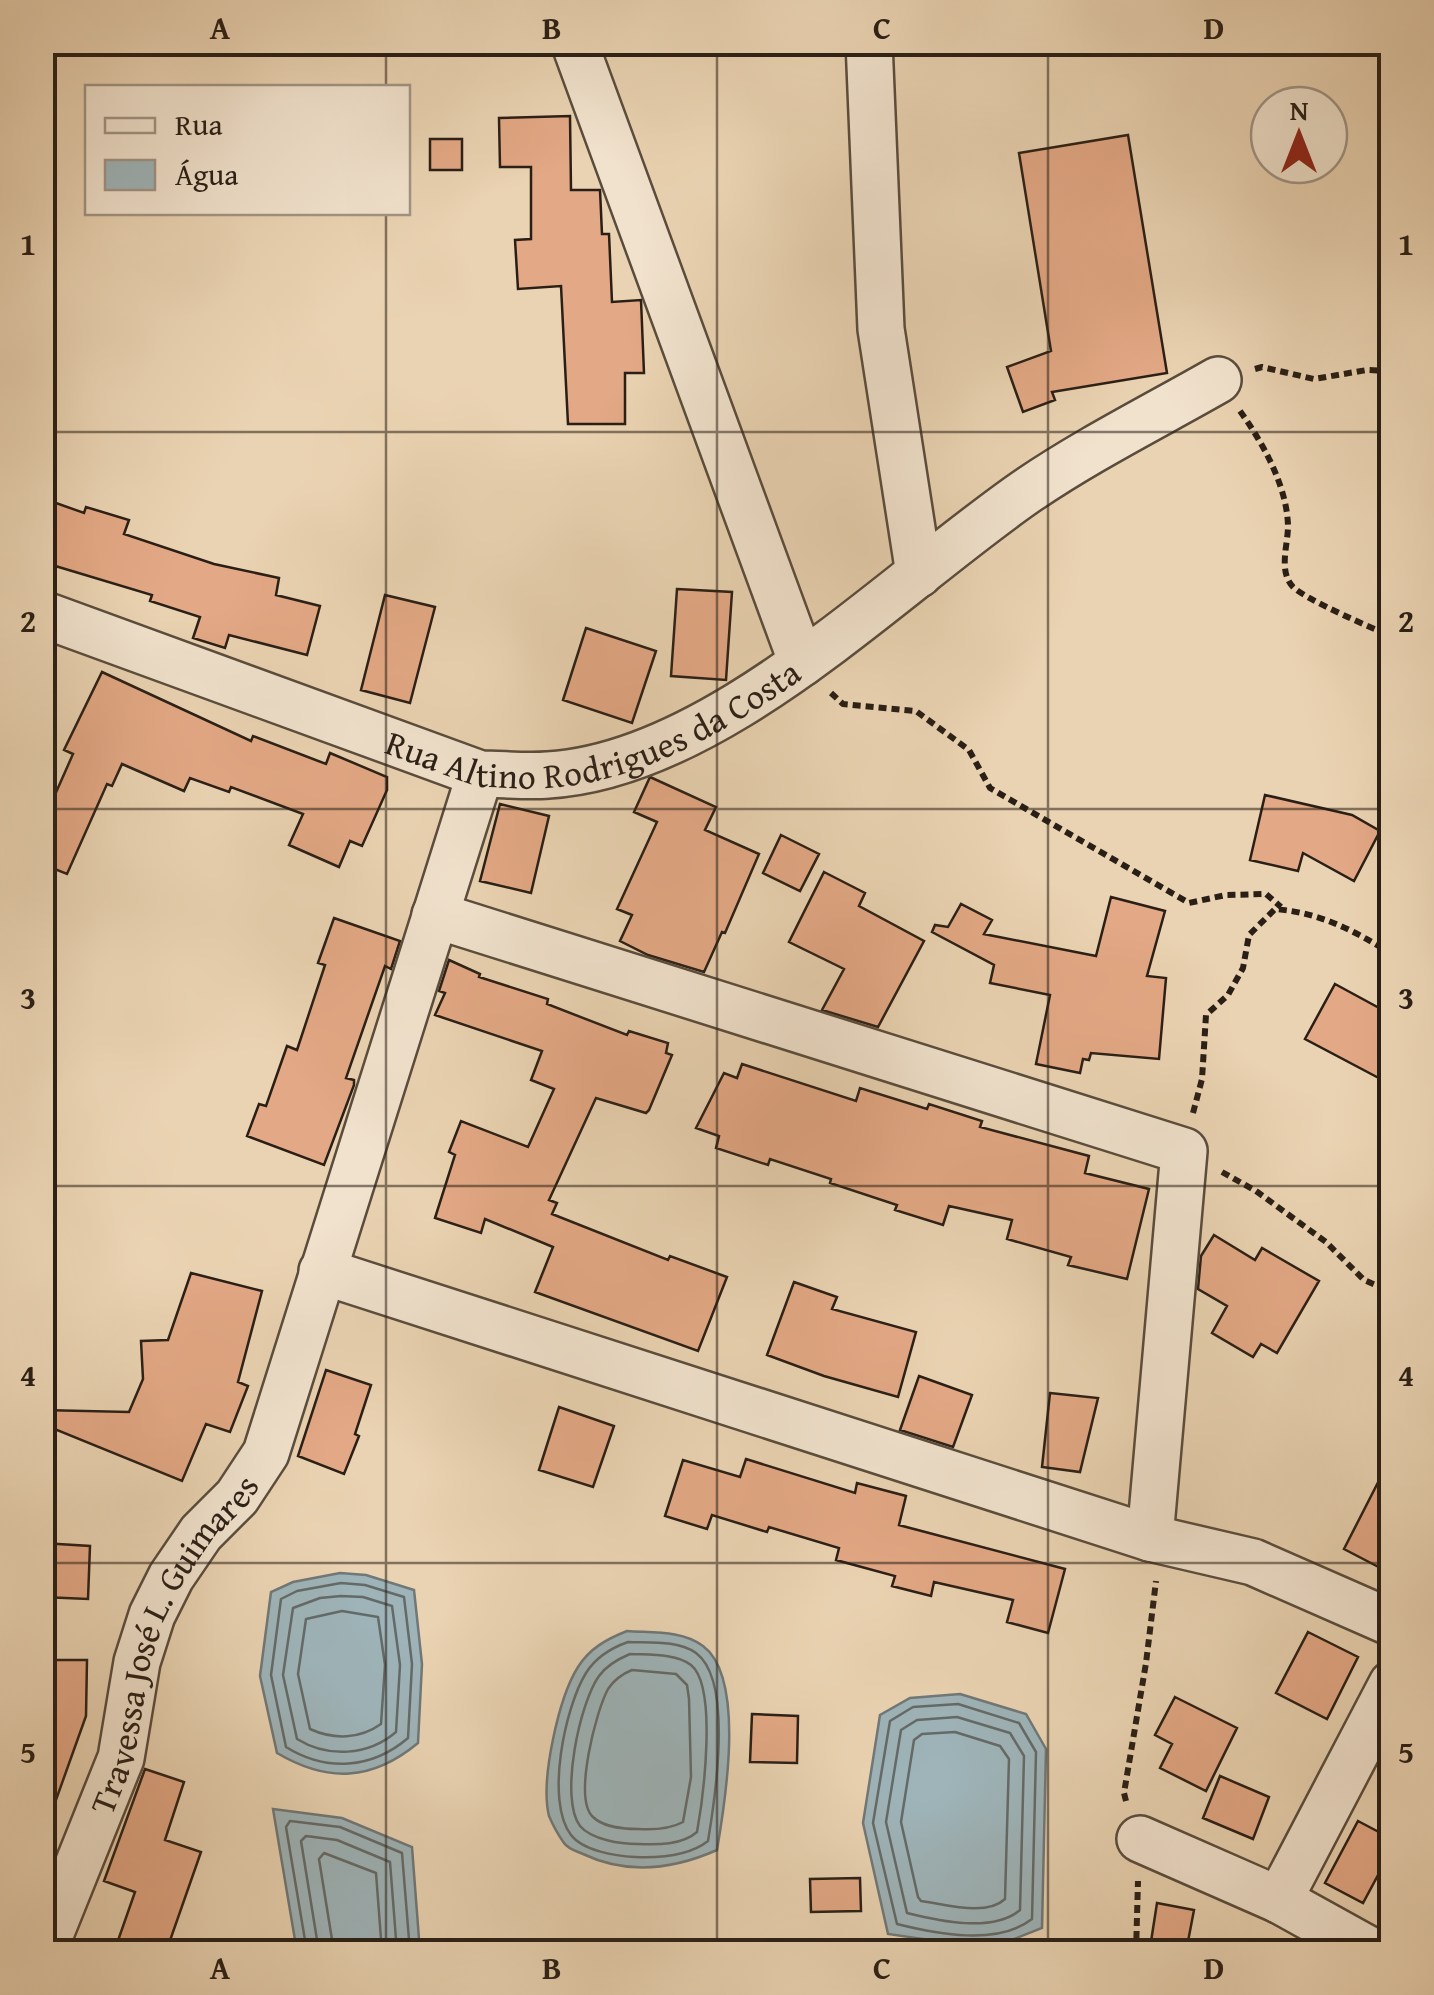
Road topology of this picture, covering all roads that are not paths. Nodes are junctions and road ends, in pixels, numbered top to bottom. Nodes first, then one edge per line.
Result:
1 (574, 42) edge
2 (869, 42) edge
3 (1218, 380) road end
4 (919, 574) junction
5 (42, 614) edge
6 (802, 663) junction
7 (480, 774) junction
8 (434, 915) junction
9 (322, 1271) junction
10 (1155, 1539) junction
11 (1392, 1623) edge
12 (1392, 1684) edge
13 (1140, 1838) road end
14 (1279, 1900) junction
15 (42, 1952) edge
16 (1373, 1952) edge

1 - 6 street, Rua Altino Rodrigues da Costa
2 - 4 street
3 - 4 street
4 - 6 street
5 - 7 street, Rua Altino Rodrigues da Costa
6 - 7 street, Rua Altino Rodrigues da Costa
7 - 8 street
8 - 9 street
8 - 10 street
9 - 10 street
9 - 15 street, Travessa José L. Guimares
10 - 11 street
12 - 14 street
13 - 14 street
14 - 16 street

